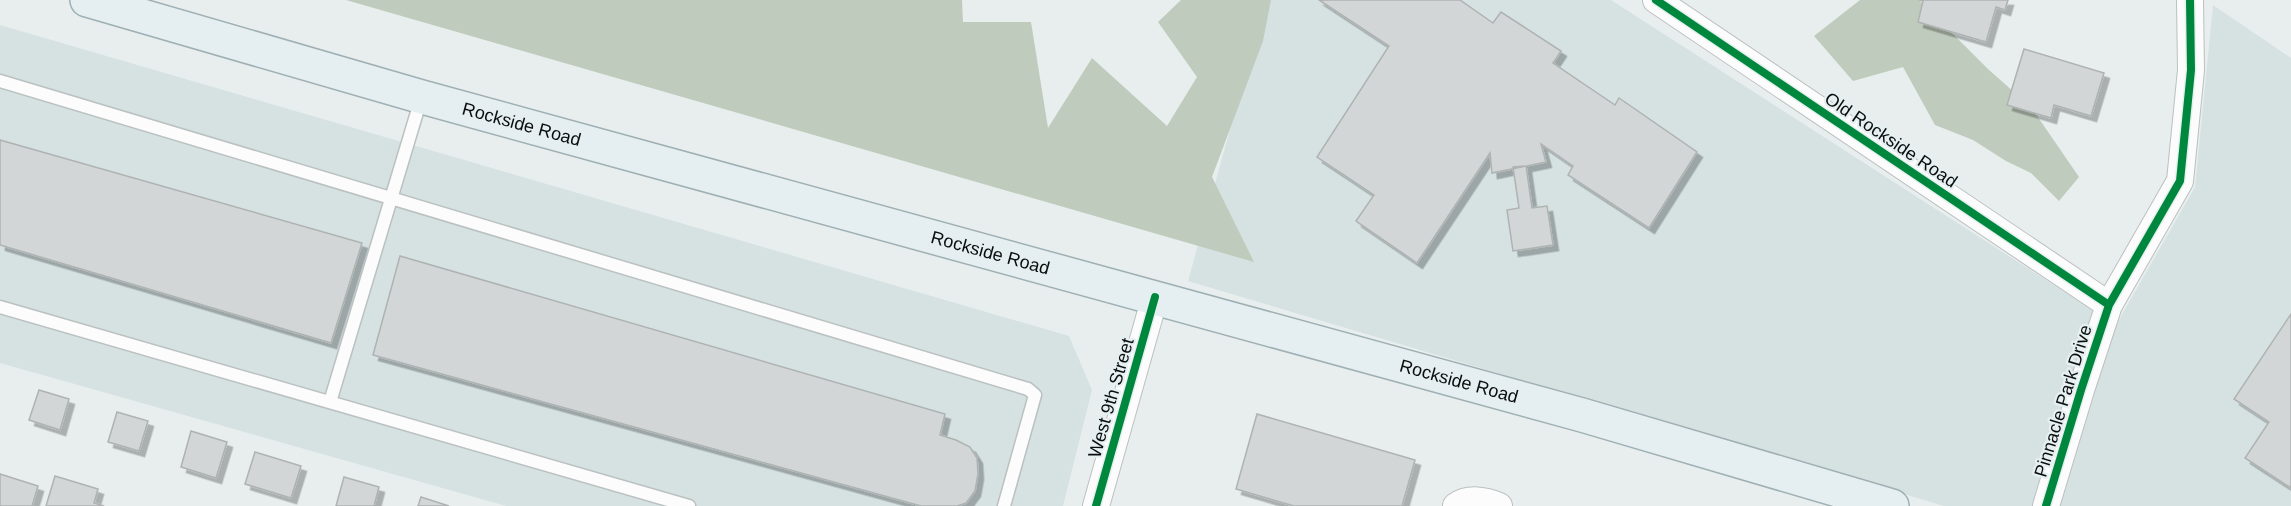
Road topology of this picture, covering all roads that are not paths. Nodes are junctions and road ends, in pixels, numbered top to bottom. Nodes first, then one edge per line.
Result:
1 (87, 0) edge
2 (1656, 0) edge
3 (2190, 0) edge
4 (0, 81) edge
5 (422, 97) junction
6 (392, 197) junction
7 (1155, 297) junction
8 (2109, 305) junction
9 (0, 307) edge
10 (330, 402) junction
11 (689, 506) edge
12 (1004, 506) edge
13 (1096, 506) edge
14 (1456, 506) edge
15 (1499, 506) edge
16 (1892, 506) edge
17 (2046, 506) edge

1 - 5 main road, Rockside Road
2 - 8 street, Old Rockside Road
3 - 8 street, Pinnacle Park Drive
4 - 6 lane
5 - 6 lane
5 - 7 main road, Rockside Road
6 - 10 lane
6 - 12 lane
7 - 13 street, West 9th Street
7 - 16 main road, Rockside Road
8 - 17 street, Pinnacle Park Drive
9 - 10 lane
10 - 11 lane
14 - 15 street

